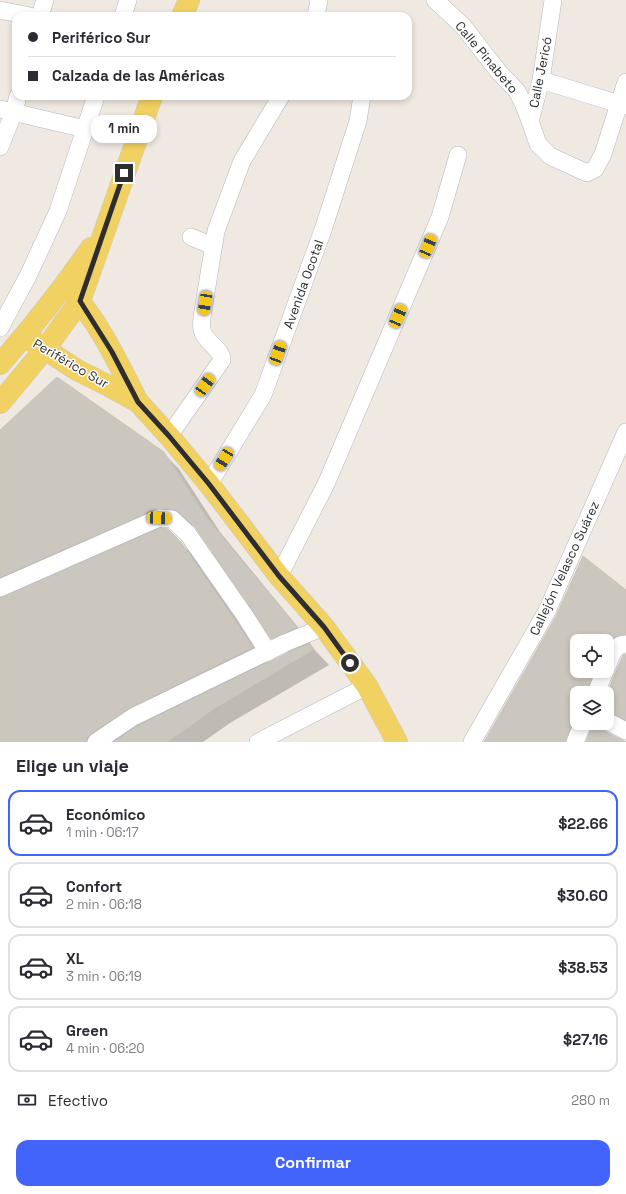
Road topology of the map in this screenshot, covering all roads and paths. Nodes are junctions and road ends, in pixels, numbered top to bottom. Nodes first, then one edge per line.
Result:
1 (45, 0) edge
2 (128, 0) edge
3 (189, 0) edge
4 (319, 0) edge
5 (435, 0) edge
6 (553, 0) edge
7 (0, 10) edge
8 (12, 12) edge
9 (41, 12) edge
10 (124, 12) edge
11 (184, 12) edge
12 (317, 12) edge
13 (541, 80) junction
14 (626, 82) edge
15 (95, 100) edge
16 (151, 100) edge
17 (279, 100) edge
18 (361, 100) edge
19 (623, 105) edge
20 (11, 106) edge
21 (530, 121) junction
22 (85, 129) junction
23 (0, 147) edge
24 (458, 155) dead end
25 (104, 229) junction
26 (191, 237) dead end
27 (213, 246) junction
28 (65, 284) junction
29 (80, 301) junction
30 (0, 328) edge
31 (24, 336) junction
32 (45, 349) junction
33 (0, 364) edge
34 (138, 402) junction
35 (0, 403) edge
36 (169, 436) junction
37 (624, 439) edge
38 (209, 484) junction
39 (279, 576) junction
40 (0, 588) edge
41 (324, 627) junction
42 (626, 644) edge
43 (268, 652) junction
44 (614, 652) edge
45 (367, 686) junction
46 (614, 725) edge
47 (580, 730) edge
48 (626, 731) edge
49 (96, 742) edge
50 (258, 742) edge
51 (397, 742) edge
52 (472, 742) edge
53 (575, 742) edge

1 - 9 street
2 - 10 street
3 - 11 main road
4 - 12 street
5 - 21 street, Calle Pinabeto
6 - 13 street, Calle Jericó
7 - 8 street
13 - 19 street
13 - 21 street, Calle Jericó
14 - 19 street
15 - 22 street
16 - 25 main road
17 - 27 street
18 - 38 street, Avenida Ocotal
19 - 21 street, Calle Jericó
20 - 22 street
20 - 23 street
22 - 30 street
24 - 39 street
25 - 28 main road
25 - 29 main road
26 - 27 street
27 - 36 street
28 - 29 main road, Periférico Sur
28 - 31 main road
29 - 32 main road
29 - 34 main road, Periférico Sur
31 - 32 main road, Periférico Sur
31 - 33 main road
32 - 34 main road, Periférico Sur
32 - 35 main road
34 - 36 main road, Periférico Sur
36 - 38 main road, Periférico Sur
37 - 52 street, Callejón Velasco Suárez
38 - 39 main road, Periférico Sur
39 - 41 main road, Periférico Sur
40 - 43 street
41 - 43 street
41 - 45 main road, Periférico Sur
42 - 44 street
43 - 49 street
45 - 50 street
45 - 51 main road, Periférico Sur
46 - 48 street
47 - 53 street

